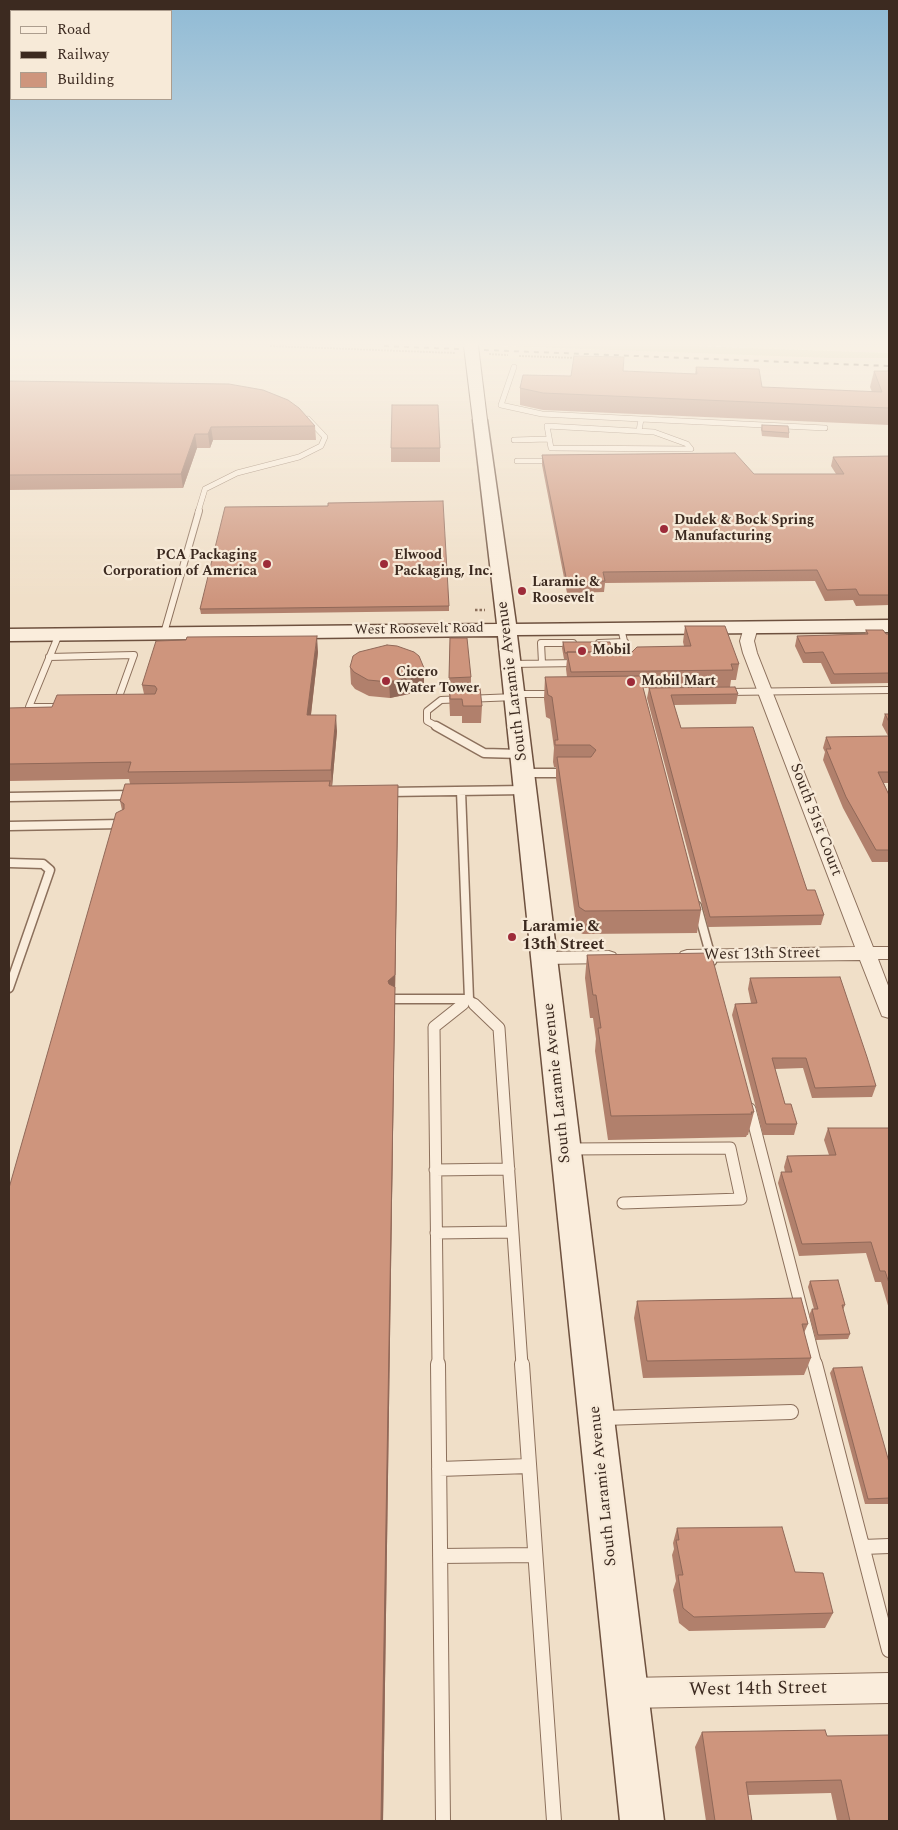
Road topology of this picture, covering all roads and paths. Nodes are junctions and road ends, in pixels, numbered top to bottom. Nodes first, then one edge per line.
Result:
1 (320, 431) edge
2 (481, 431) edge
3 (547, 431) edge
4 (645, 431) edge
5 (548, 439) junction
6 (514, 440) dead end
7 (555, 461) edge
8 (517, 462) dead end
9 (475, 610) dead end
10 (496, 620) junction
11 (889, 626) edge
12 (751, 627) junction
13 (164, 633) junction
14 (9, 634) edge
15 (59, 634) junction
16 (623, 635) junction
17 (578, 643) edge
18 (588, 643) edge
19 (50, 657) junction
20 (542, 663) junction
21 (591, 663) edge
22 (620, 663) edge
23 (514, 685) junction
24 (889, 690) edge
25 (715, 692) edge
26 (765, 692) junction
27 (566, 694) edge
28 (125, 706) edge
29 (77, 707) edge
30 (106, 707) edge
31 (116, 707) junction
32 (523, 773) junction
33 (578, 773) edge
34 (461, 791) junction
35 (384, 792) edge
36 (143, 795) edge
37 (9, 797) edge
38 (122, 824) edge
39 (9, 826) edge
40 (9, 864) edge
41 (695, 898) edge
42 (889, 953) edge
43 (867, 954) junction
44 (673, 956) edge
45 (710, 956) junction
46 (625, 957) edge
47 (544, 958) junction
48 (716, 975) edge
49 (9, 988) edge
50 (468, 999) junction
51 (395, 1000) edge
52 (889, 1011) edge
53 (748, 1099) edge
54 (566, 1149) junction
55 (509, 1169) junction
56 (435, 1170) junction
57 (623, 1203) dead end
58 (513, 1232) junction
59 (436, 1233) junction
60 (791, 1412) dead end
61 (596, 1418) junction
62 (529, 1466) junction
63 (439, 1468) junction
64 (889, 1546) edge
65 (863, 1547) junction
66 (535, 1555) junction
67 (440, 1556) junction
68 (889, 1650) edge
69 (889, 1688) edge
70 (627, 1693) junction
71 (443, 1821) edge
72 (554, 1821) edge
73 (642, 1821) edge

1 - 13 lane
2 - 10 main road, South Laramie Avenue, bridge
3 - 5 lane
4 - 5 lane
5 - 6 lane
7 - 8 lane
9 - 10 path
10 - 13 main road, West Roosevelt Road
10 - 16 main road, West Roosevelt Road
10 - 23 main road, South Laramie Avenue
11 - 12 main road, West Roosevelt Road
12 - 16 main road, West Roosevelt Road
12 - 26 street, South 51st Court
13 - 15 main road, West Roosevelt Road
14 - 15 main road, West Roosevelt Road
15 - 19 lane
16 - 18 lane
16 - 22 lane
17 - 20 lane
19 - 29 lane
19 - 31 lane
20 - 21 lane
20 - 23 lane
23 - 27 lane
23 - 32 main road, South Laramie Avenue
23 - 32 lane
24 - 26 lane
25 - 26 lane
26 - 43 street, South 51st Court
28 - 31 lane
30 - 31 lane
32 - 33 lane
32 - 34 lane
32 - 47 main road, South Laramie Avenue
34 - 35 lane
34 - 50 lane
36 - 37 lane
38 - 39 lane
40 - 49 lane
41 - 45 lane
42 - 43 street, West 13th Street
43 - 45 street, West 13th Street
43 - 52 street, South 51st Court
44 - 45 street, West 13th Street
45 - 48 lane
46 - 47 street
47 - 54 main road, South Laramie Avenue
50 - 51 lane
50 - 55 lane
50 - 56 lane
53 - 65 lane
54 - 57 lane
54 - 61 main road, South Laramie Avenue
55 - 56 lane
55 - 58 lane
56 - 59 lane
58 - 59 lane
58 - 62 lane
59 - 63 lane
60 - 61 lane
61 - 70 main road, South Laramie Avenue
62 - 63 lane
62 - 66 lane
63 - 67 lane
64 - 65 lane
65 - 68 lane
66 - 67 lane
66 - 72 lane
67 - 71 lane
69 - 70 street, West 14th Street
70 - 73 main road, South Laramie Avenue

